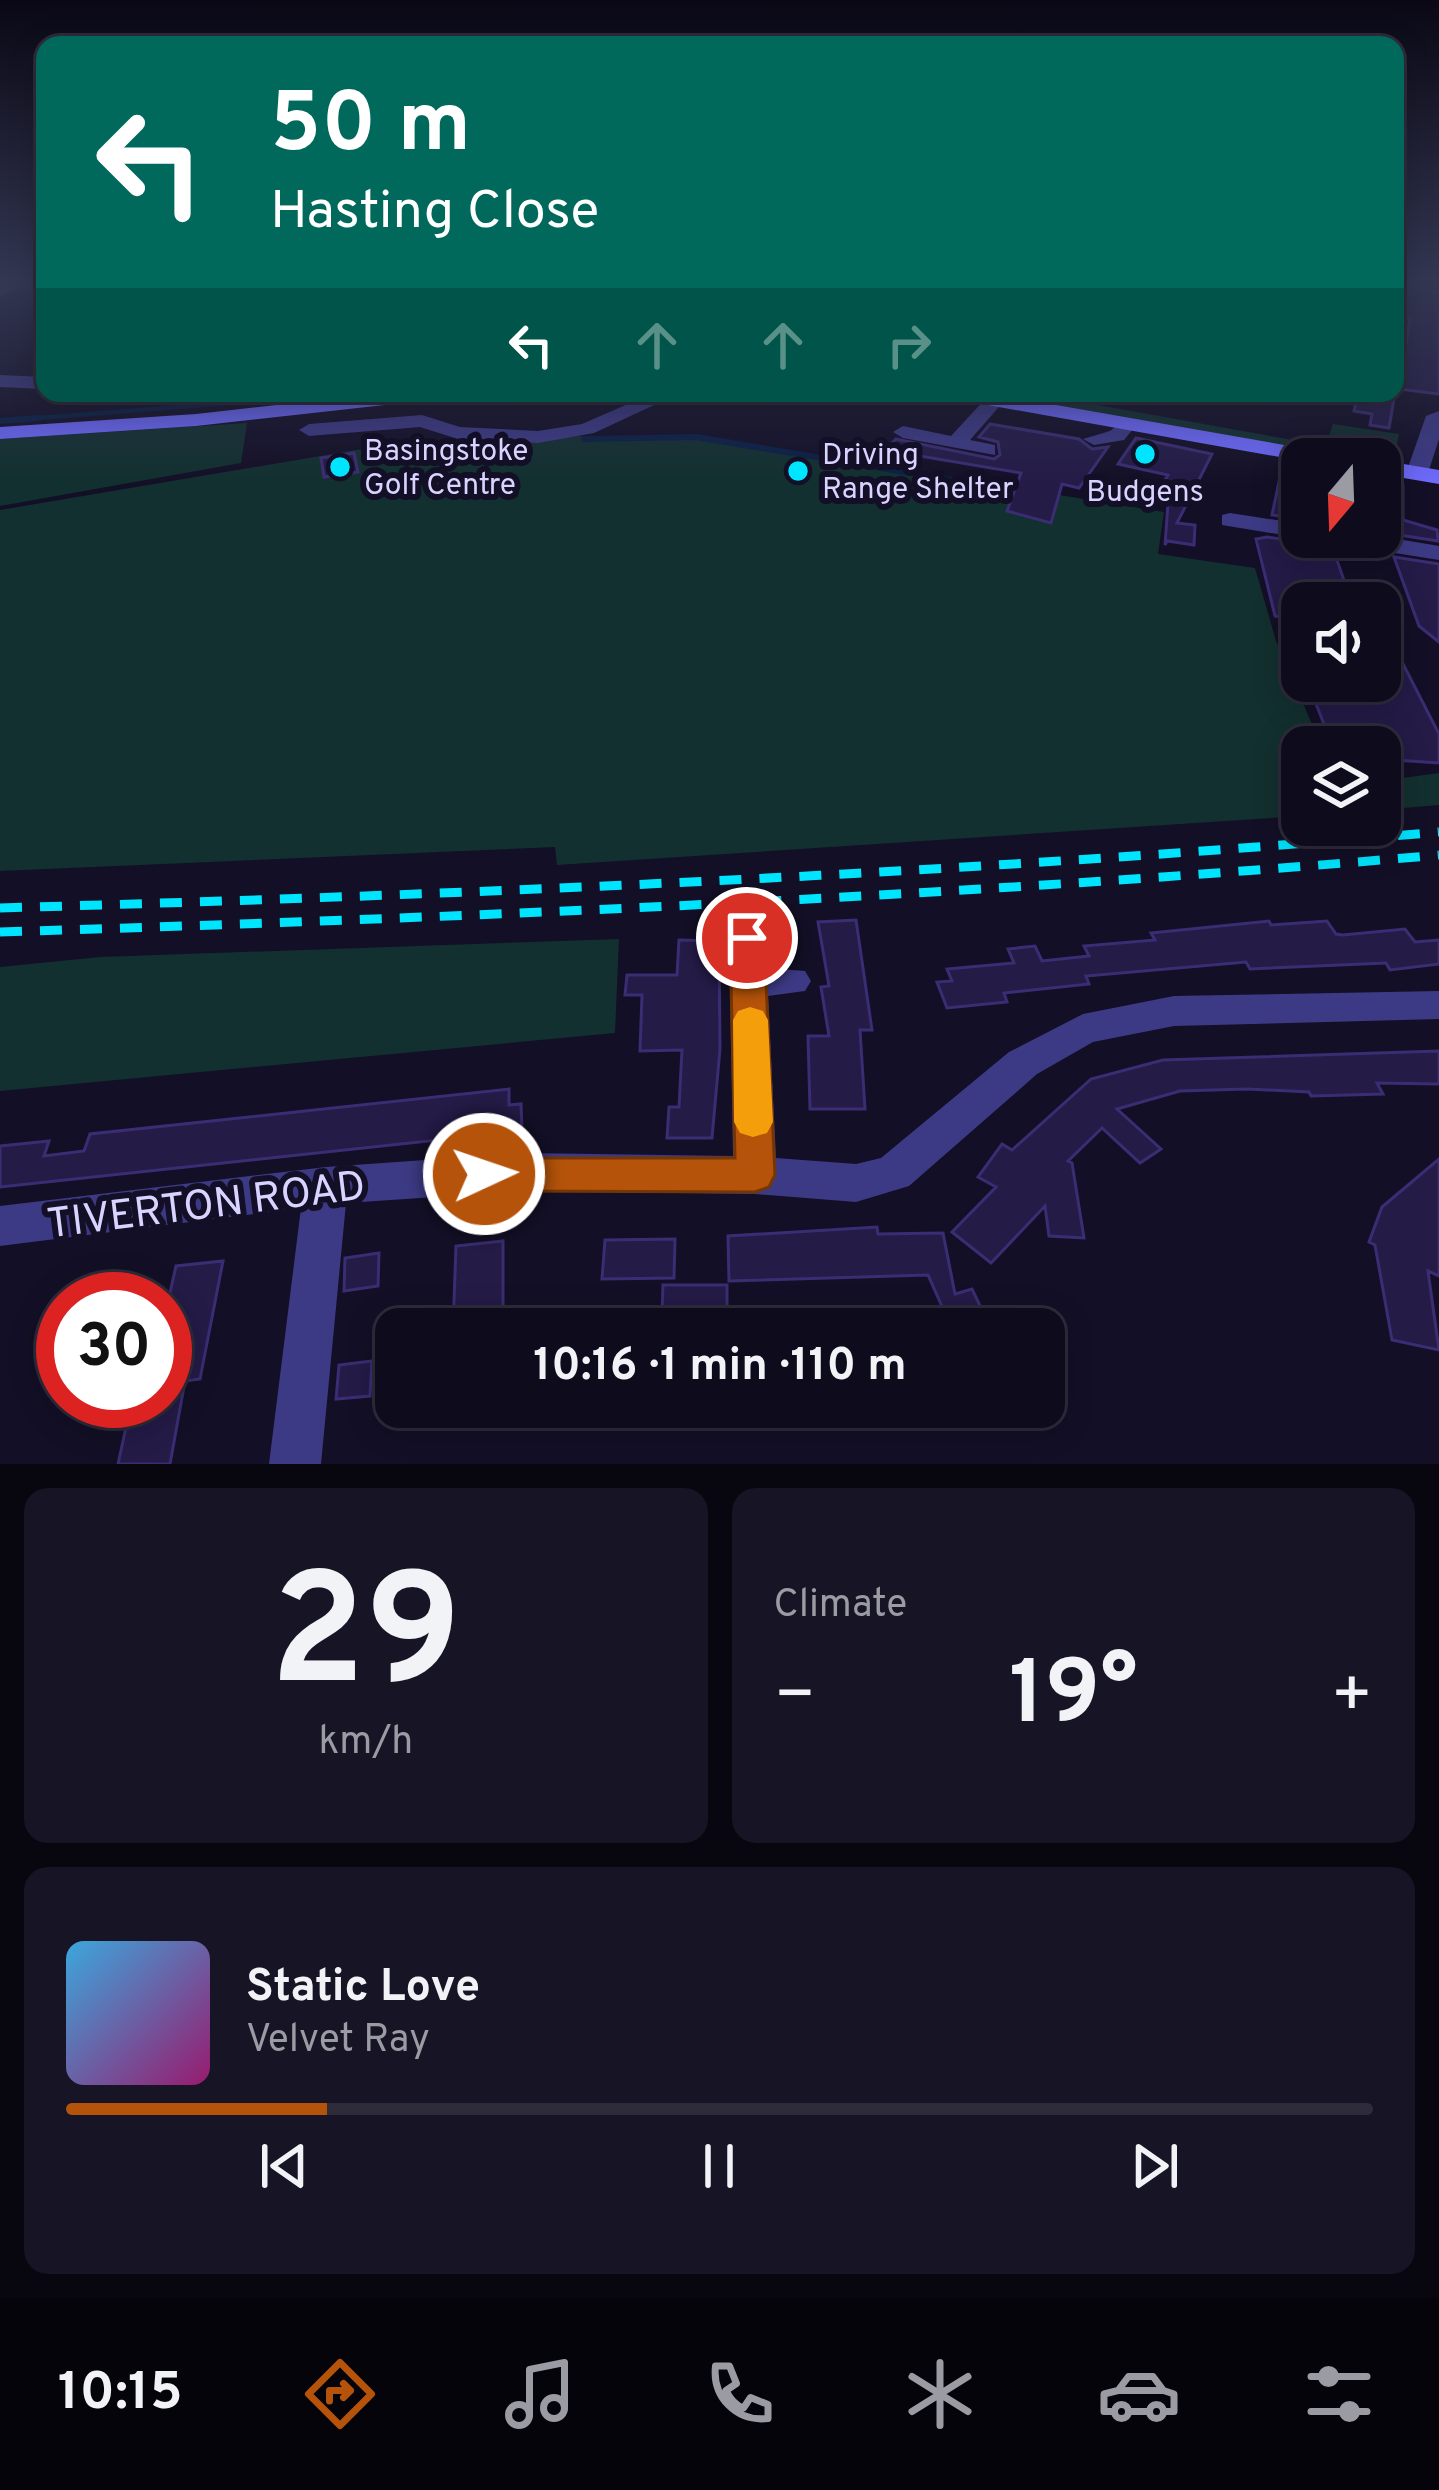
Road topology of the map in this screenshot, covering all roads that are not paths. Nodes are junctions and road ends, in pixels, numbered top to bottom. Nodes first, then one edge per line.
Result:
1 (0, 381) edge
2 (36, 383) edge
3 (358, 402) edge
4 (649, 402) edge
5 (992, 402) edge
6 (1005, 402) edge
7 (1436, 416) edge
8 (1127, 424) junction
9 (309, 430) dead end
10 (0, 433) edge
11 (903, 433) dead end
12 (1094, 439) dead end
13 (956, 443) junction
14 (987, 450) dead end
15 (1281, 451) edge
16 (1428, 476) edge
17 (1230, 520) dead end
18 (1281, 528) edge
19 (1401, 547) edge
20 (1439, 553) edge
21 (747, 938) dead end
22 (792, 981) dead end
23 (749, 983) junction
24 (1439, 1006) edge
25 (755, 1175) junction
26 (326, 1186) junction
27 (0, 1226) edge
28 (295, 1464) edge

1 - 2 street
3 - 10 main road
4 - 9 street
5 - 13 street
6 - 8 main road
7 - 16 street
8 - 12 street
8 - 15 main road
11 - 13 street
13 - 14 street
17 - 18 street
19 - 20 street
21 - 23 street
22 - 23 street
23 - 25 street
24 - 25 street, TIVERTON ROAD
25 - 26 street, TIVERTON ROAD
26 - 27 street, TIVERTON ROAD
26 - 28 street

